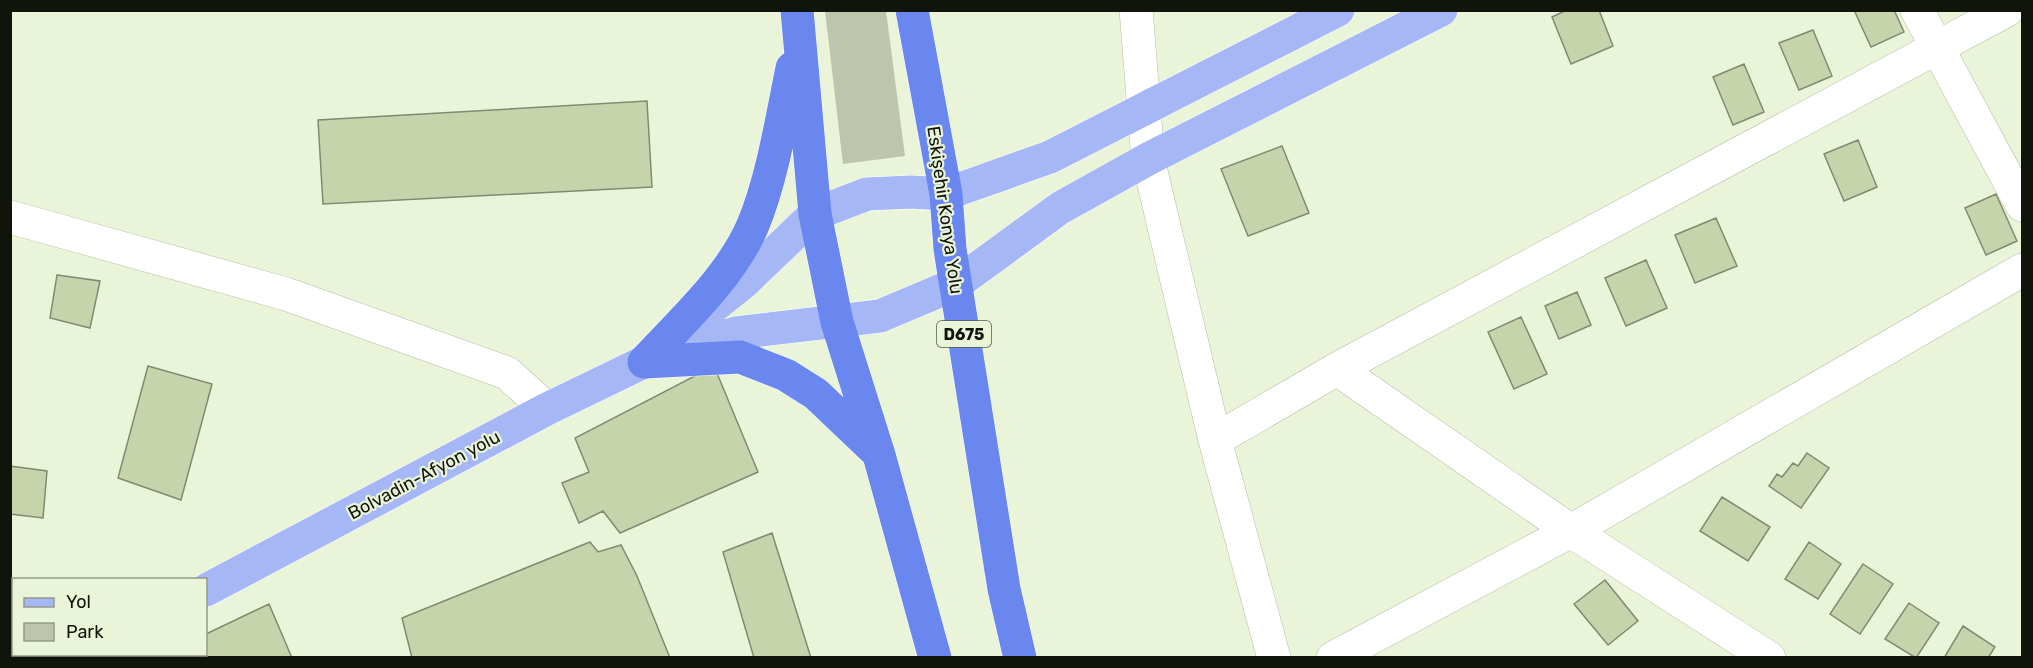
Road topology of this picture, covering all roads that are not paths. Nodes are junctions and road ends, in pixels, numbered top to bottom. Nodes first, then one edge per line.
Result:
1 (912, 10) edge
2 (1136, 10) edge
3 (1338, 10) edge
4 (1441, 10) edge
5 (1917, 10) edge
6 (2007, 10) edge
7 (798, 24) edge
8 (1937, 46) junction
9 (1144, 111) junction
10 (1148, 159) junction
11 (946, 194) junction
12 (2022, 205) edge
13 (815, 214) junction
14 (10, 217) edge
15 (2022, 270) edge
16 (956, 284) junction
17 (837, 322) junction
18 (644, 362) junction
19 (1337, 369) junction
20 (547, 410) junction
21 (1215, 440) junction
22 (879, 455) junction
23 (1571, 531) junction
24 (207, 589) edge
25 (1752, 653) edge
26 (935, 657) edge
27 (1020, 657) edge
28 (1274, 657) edge
29 (1333, 657) edge

1 - 11 highway, Eskişehir Konya Yolu / D675
2 - 9 street
3 - 9 main road
4 - 10 main road
5 - 8 street
6 - 8 street
7 - 13 highway
7 - 18 highway
8 - 12 street
8 - 19 street
9 - 10 street
9 - 11 main road
10 - 16 main road
10 - 21 street
11 - 13 main road
11 - 16 highway, Eskişehir Konya Yolu / D675
13 - 17 highway
13 - 18 main road
14 - 20 street
15 - 23 street
16 - 17 main road
16 - 27 highway, Eskişehir Konya Yolu / D675
17 - 18 main road
17 - 22 highway
18 - 20 main road, Bolvadin-Afyon yolu
18 - 22 highway
19 - 21 street
19 - 23 street
20 - 24 main road, Bolvadin-Afyon yolu
21 - 28 street
22 - 26 highway
23 - 25 street
23 - 29 street

